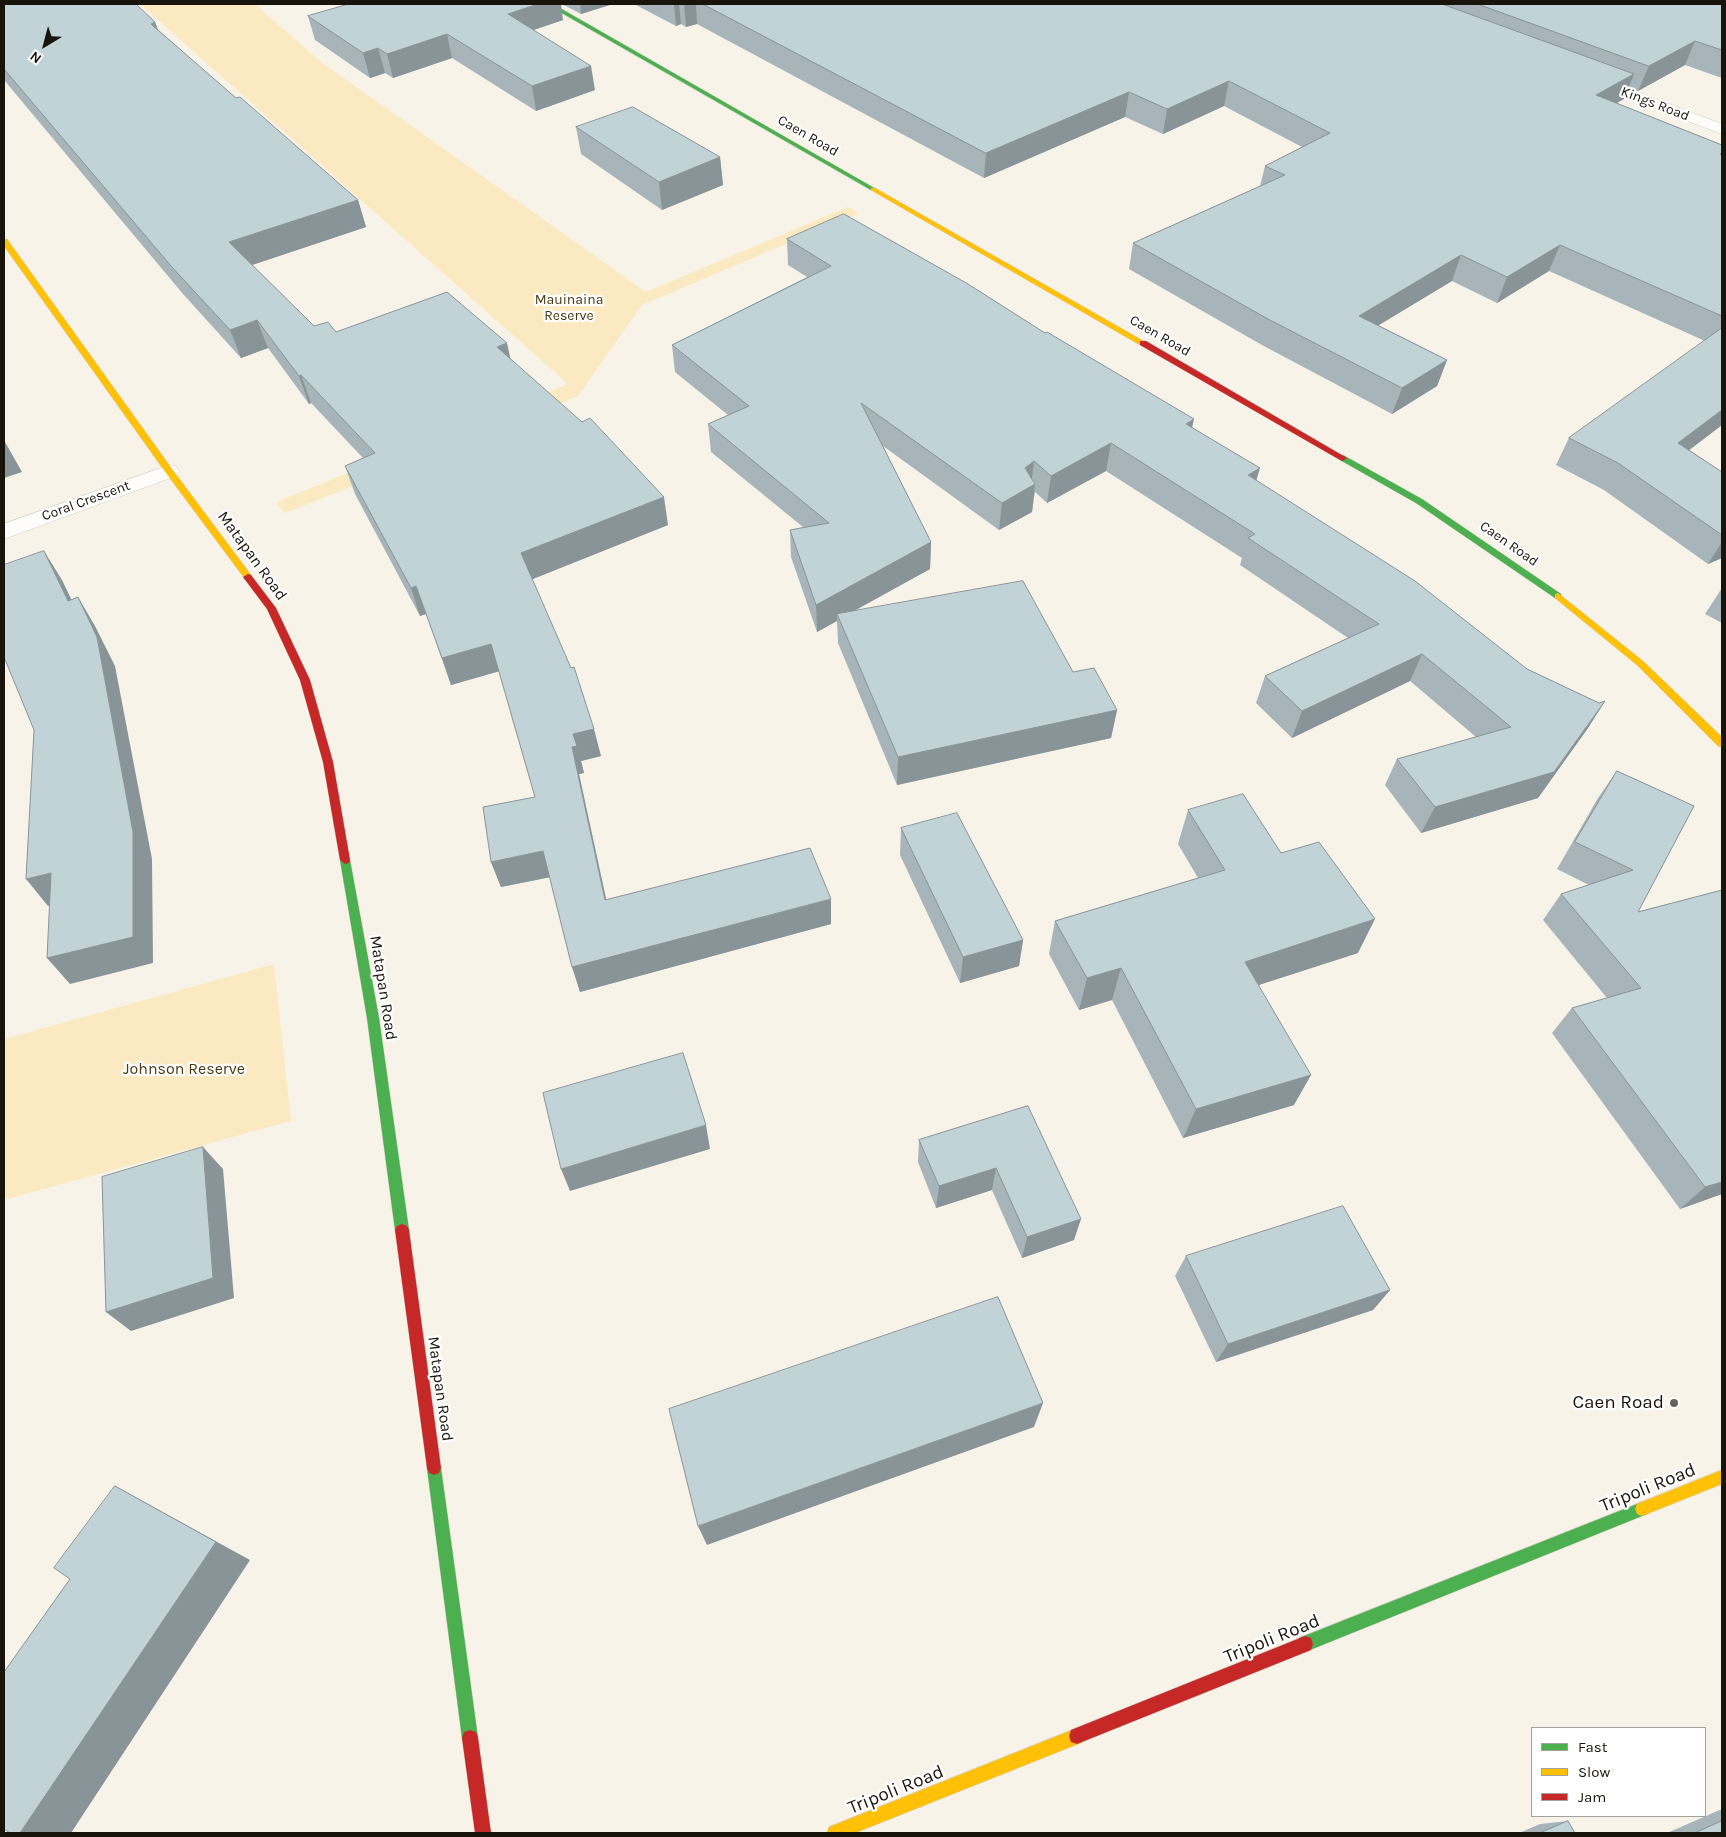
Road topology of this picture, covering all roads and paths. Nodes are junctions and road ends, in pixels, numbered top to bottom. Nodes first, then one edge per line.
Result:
1 (549, 4) edge
2 (1575, 74) edge
3 (1722, 129) edge
4 (4, 240) edge
5 (169, 470) junction
6 (4, 532) edge
7 (1722, 743) edge
8 (1722, 1478) edge
9 (483, 1833) edge
10 (835, 1833) edge

1 - 7 street, Caen Road
2 - 3 street, Kings Road
4 - 5 street, Matapan Road
5 - 6 street, Coral Crescent
5 - 9 street, Matapan Road
8 - 10 street, Tripoli Road

